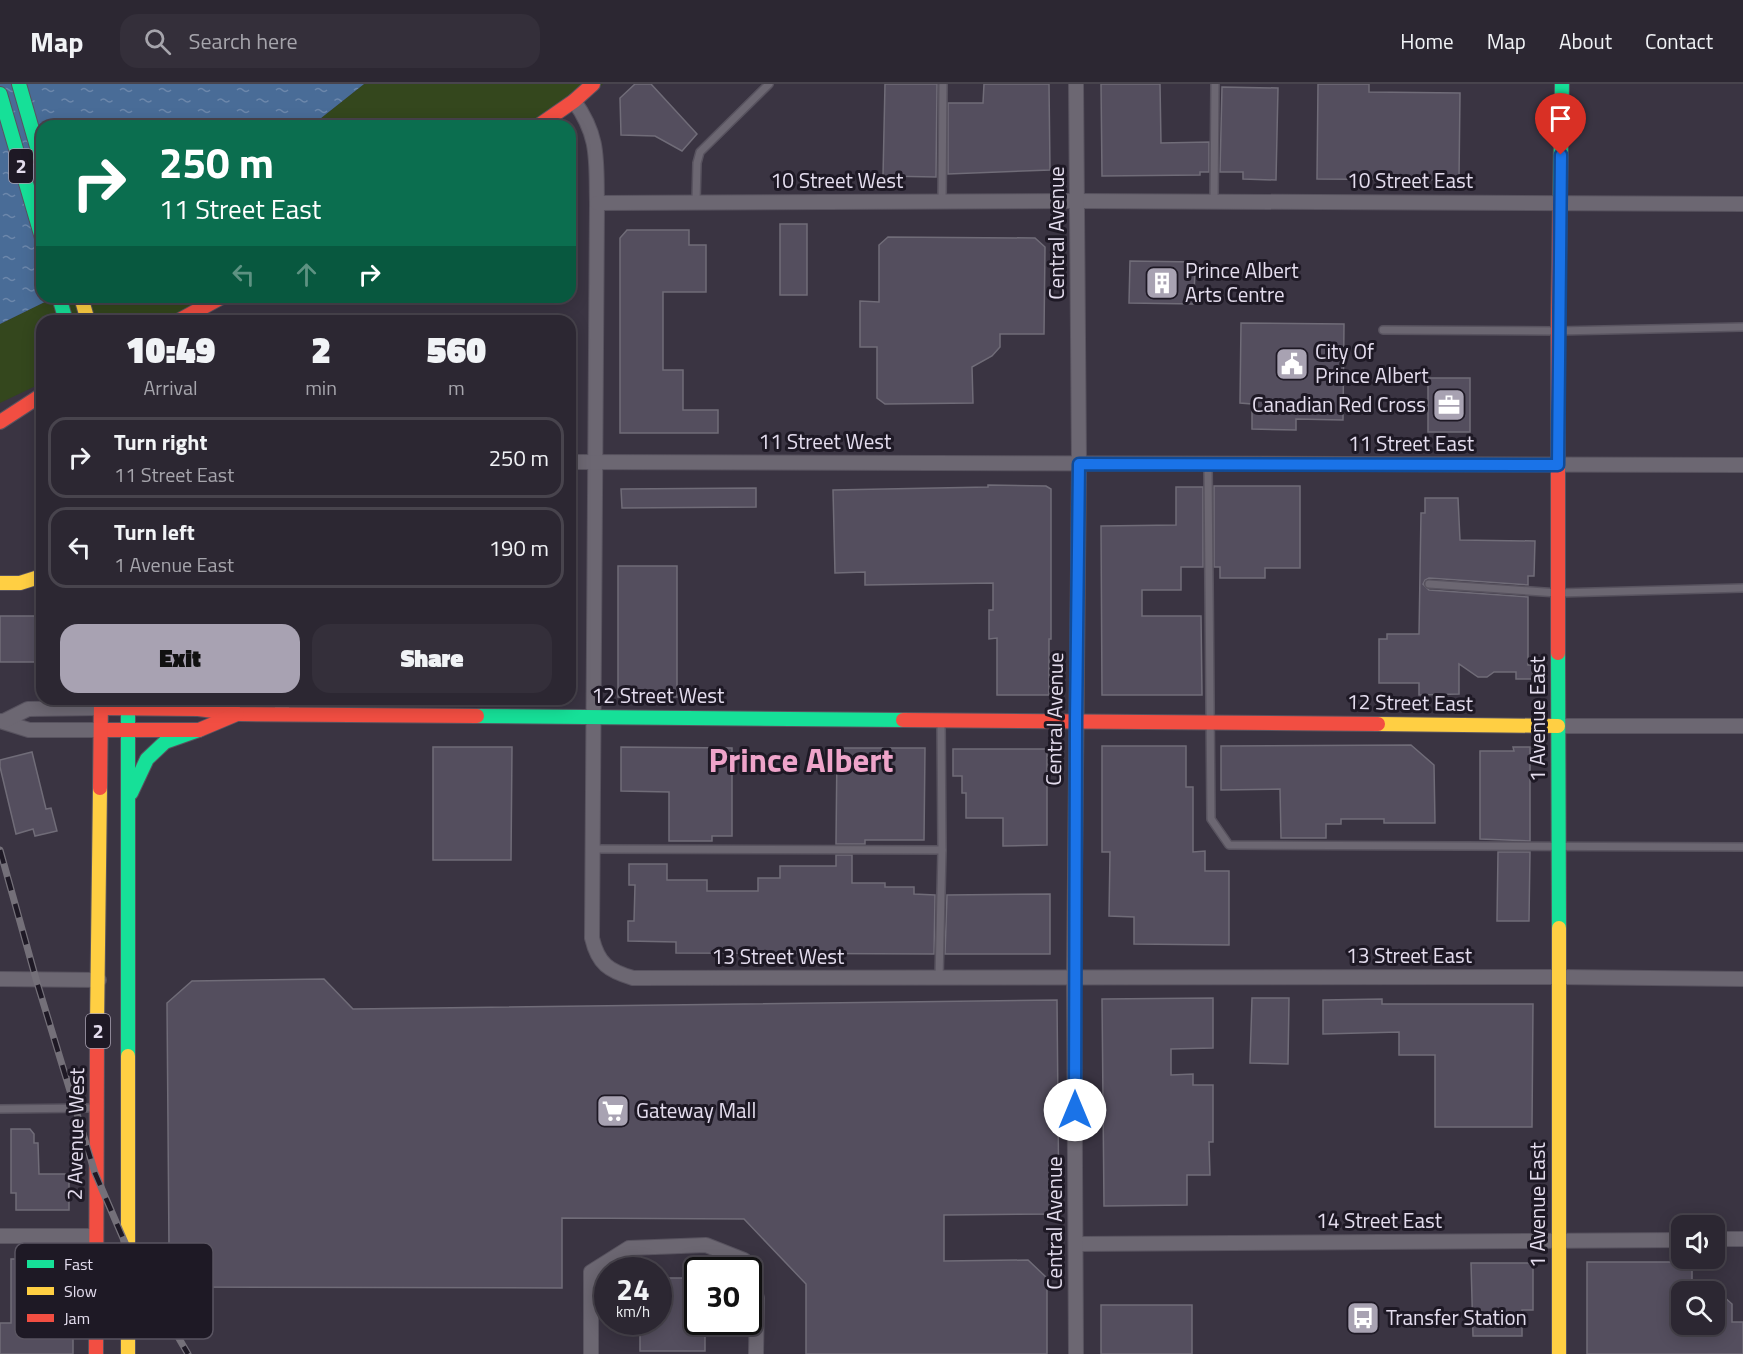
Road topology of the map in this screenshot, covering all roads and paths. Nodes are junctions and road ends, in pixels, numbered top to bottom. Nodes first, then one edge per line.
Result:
1 (19, 84) edge
2 (593, 84) edge
3 (769, 84) edge
4 (943, 84) edge
5 (1077, 84) edge
6 (1215, 84) edge
7 (1562, 84) edge
8 (0, 94) edge
9 (574, 101) junction
10 (547, 120) edge
11 (36, 143) edge
12 (1077, 201) junction
13 (696, 202) junction
14 (942, 202) junction
15 (1214, 202) junction
16 (597, 203) junction
17 (1561, 203) junction
18 (1743, 204) edge
19 (36, 217) edge
20 (211, 303) edge
21 (189, 315) edge
22 (1743, 327) edge
23 (1383, 330) dead end
24 (1558, 331) junction
25 (36, 397) edge
26 (36, 398) edge
27 (0, 413) edge
28 (0, 422) edge
29 (576, 462) edge
30 (595, 462) junction
31 (1079, 464) junction
32 (1208, 465) junction
33 (1558, 465) junction
34 (1743, 465) edge
35 (36, 578) edge
36 (0, 583) edge
37 (1429, 584) dead end
38 (1743, 588) edge
39 (1558, 593) junction
40 (77, 705) edge
41 (101, 705) edge
42 (128, 705) edge
43 (146, 705) edge
44 (190, 705) edge
45 (282, 705) edge
46 (198, 708) junction
47 (239, 714) junction
48 (282, 714) junction
49 (592, 717) junction
50 (941, 720) junction
51 (2, 721) edge
52 (1076, 721) junction
53 (1210, 722) junction
54 (1558, 726) junction
55 (1743, 726) edge
56 (101, 730) junction
57 (129, 730) junction
58 (199, 730) junction
59 (128, 801) junction
60 (1559, 846) junction
61 (1743, 847) edge
62 (592, 849) junction
63 (942, 850) junction
64 (1074, 977) junction
65 (1559, 977) junction
66 (939, 978) junction
67 (0, 979) edge
68 (1743, 979) edge
69 (99, 980) junction
70 (97, 1108) junction
71 (0, 1109) edge
72 (0, 1236) edge
73 (96, 1236) junction
74 (1725, 1239) edge
75 (1743, 1239) edge
76 (1671, 1240) edge
77 (1559, 1241) junction
78 (96, 1243) edge
79 (128, 1243) edge
80 (1076, 1244) junction
81 (736, 1257) edge
82 (757, 1335) edge
83 (591, 1354) edge
84 (756, 1354) edge
85 (1076, 1354) edge
86 (1559, 1354) edge

1 - 11 main road, 2
2 - 9 main road
3 - 13 lane
4 - 14 lane
5 - 12 street, Central Avenue
6 - 15 lane
7 - 17 main road, 1 Avenue East
8 - 19 main road, 2
9 - 10 main road
9 - 16 street, 13 Street West
12 - 14 street, 10 Street West
12 - 15 street, 10 Street East
12 - 31 street, Central Avenue
13 - 14 street, 10 Street West
13 - 16 street, 10 Street West
15 - 17 street, 10 Street East
16 - 30 street, 13 Street West
17 - 18 street, 10 Street East
17 - 24 main road, 1 Avenue East
20 - 21 main road
22 - 24 lane
23 - 24 lane
24 - 33 main road, 1 Avenue East
25 - 27 main road
26 - 28 main road
29 - 30 street, 11 Street West
30 - 31 street, 11 Street West
30 - 49 street, 13 Street West
31 - 32 street, 11 Street East
31 - 52 street, Central Avenue
32 - 33 street, 11 Street East
32 - 53 lane
33 - 34 street, 11 Street East
33 - 39 main road, 1 Avenue East
35 - 36 main road
37 - 39 lane
38 - 39 lane
39 - 54 main road, 1 Avenue East
40 - 51 street, 12 Street West
41 - 56 main road, 2 Avenue West / 2
42 - 57 main road, 2
43 - 46 main road, 12 Street West
44 - 46 main road
45 - 48 street
46 - 47 main road, 12 Street West
47 - 48 main road, 12 Street West
47 - 58 main road, 12 Street West
48 - 49 main road, 12 Street West
49 - 50 main road, 12 Street West
49 - 62 street, 13 Street West
50 - 52 main road, 12 Street West
50 - 63 lane
51 - 56 street, 12 Street West
52 - 53 main road, 12 Street East
52 - 64 street, Central Avenue
53 - 54 main road, 12 Street East
53 - 60 lane
54 - 55 street, 12 Street East
54 - 60 main road, 1 Avenue East
56 - 57 main road, 12 Street West
56 - 69 main road, 2 Avenue West / 2
57 - 58 main road, 12 Street West
57 - 59 main road, 2
58 - 59 main road
59 - 79 main road, 2
60 - 61 lane
60 - 65 main road, 1 Avenue East
62 - 63 lane
62 - 66 street, 13 Street West
63 - 66 lane
64 - 65 street, 13 Street East
64 - 66 street, 13 Street West
64 - 80 street, Central Avenue
65 - 68 street, 13 Street East
65 - 77 main road, 1 Avenue East
67 - 69 street
69 - 70 main road, 2 Avenue West / 2
70 - 71 lane
70 - 73 main road, 2 Avenue West / 2
72 - 73 street
73 - 78 main road, 2 Avenue West / 2
74 - 75 street
76 - 77 street, 14 Street East
77 - 80 street, 14 Street East
77 - 86 main road, 1 Avenue East
80 - 85 street, Central Avenue
81 - 83 street
82 - 84 street

